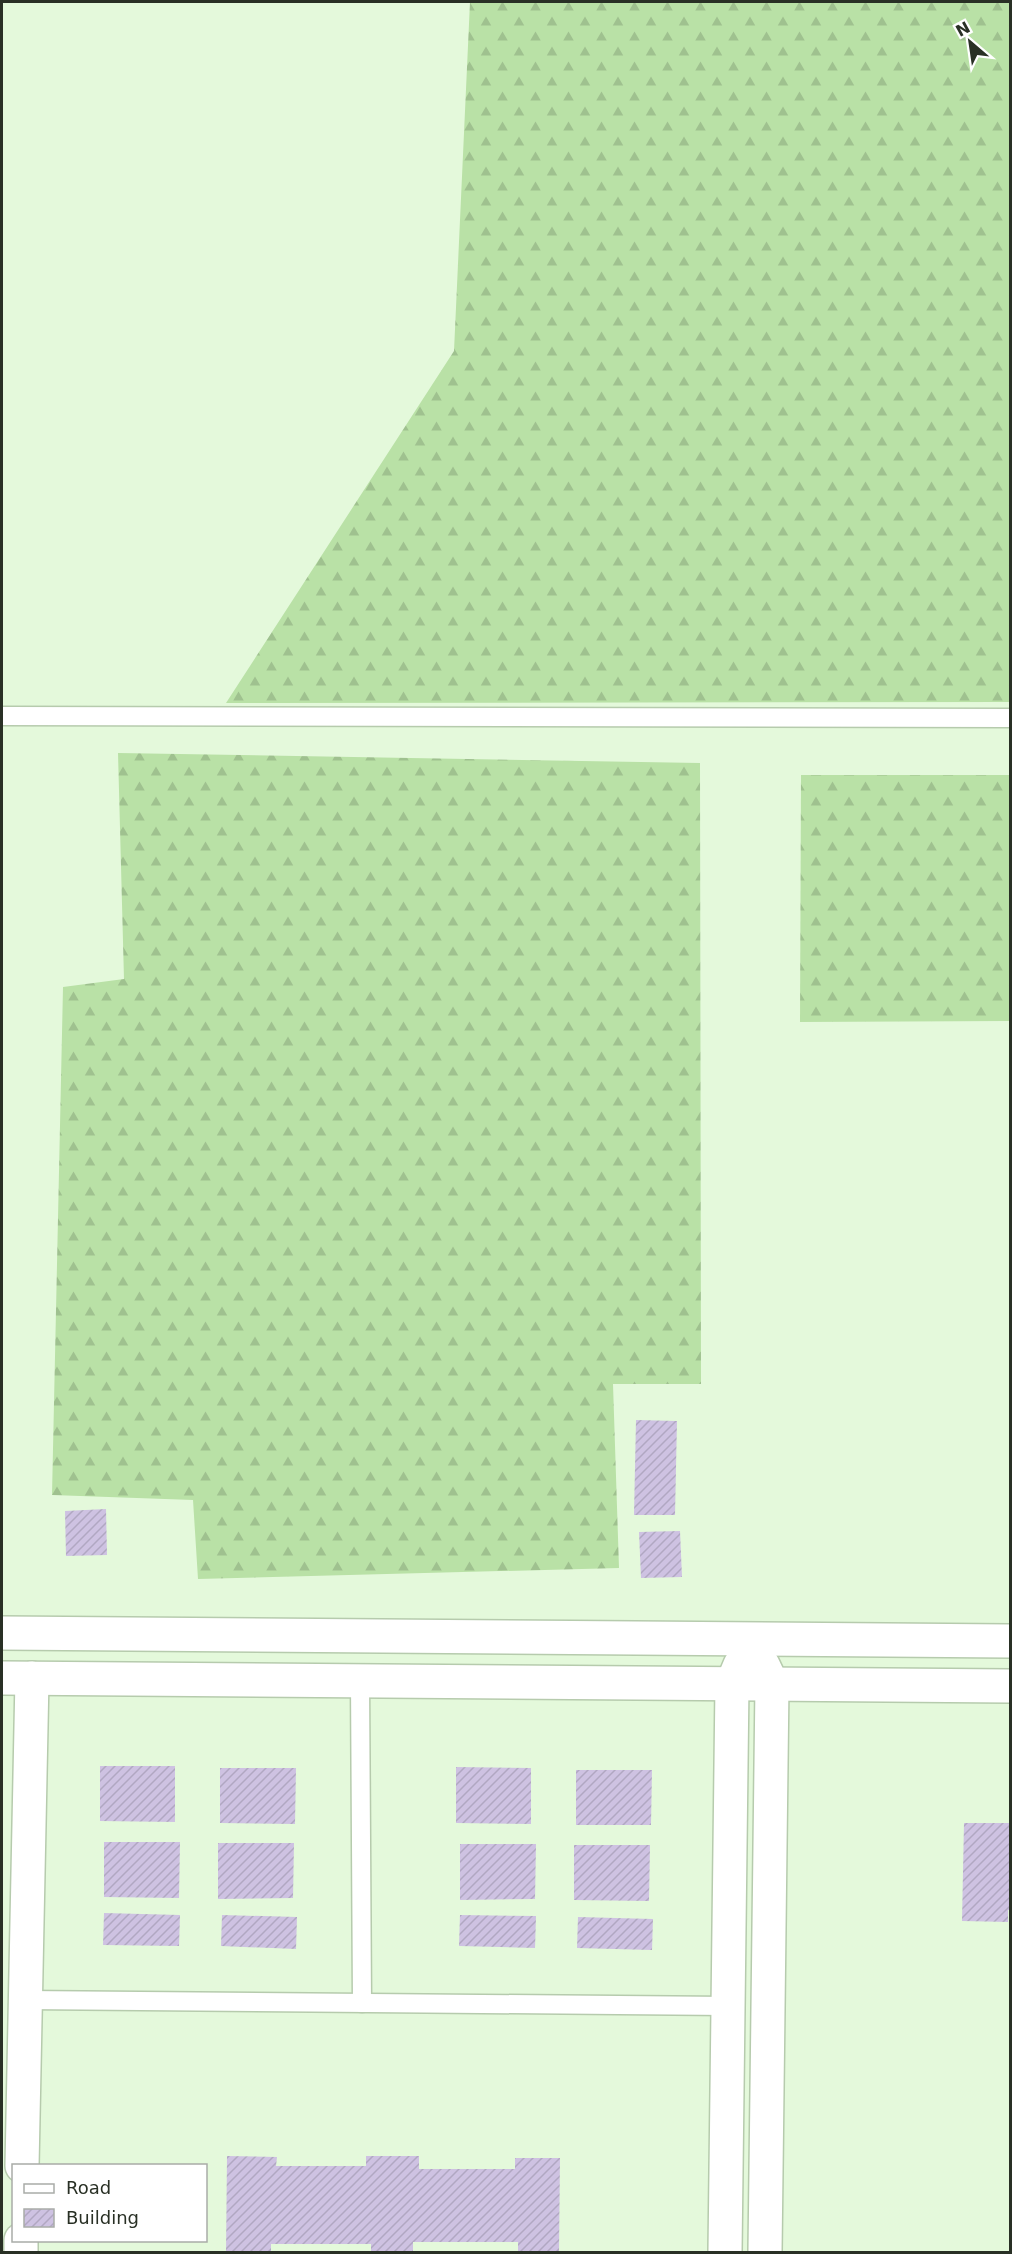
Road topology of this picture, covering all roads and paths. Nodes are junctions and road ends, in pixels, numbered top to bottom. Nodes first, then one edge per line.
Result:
1 (2, 716) edge
2 (1011, 718) edge
3 (2, 1633) edge
4 (752, 1639) junction
5 (1011, 1641) edge
6 (17, 1678) edge
7 (360, 1681) junction
8 (732, 1684) junction
9 (772, 1684) junction
10 (1011, 1686) edge
11 (25, 2000) junction
12 (362, 2003) junction
13 (728, 2006) junction
14 (22, 2164) edge
15 (725, 2253) edge
16 (765, 2253) edge

1 - 2 lane
3 - 4 street
4 - 5 street
4 - 8 street
4 - 9 street
6 - 7 street
6 - 11 street
7 - 8 street
7 - 12 lane
8 - 9 street
8 - 13 street
9 - 10 street
9 - 16 street
11 - 12 lane
11 - 14 street
12 - 13 lane
13 - 15 street

